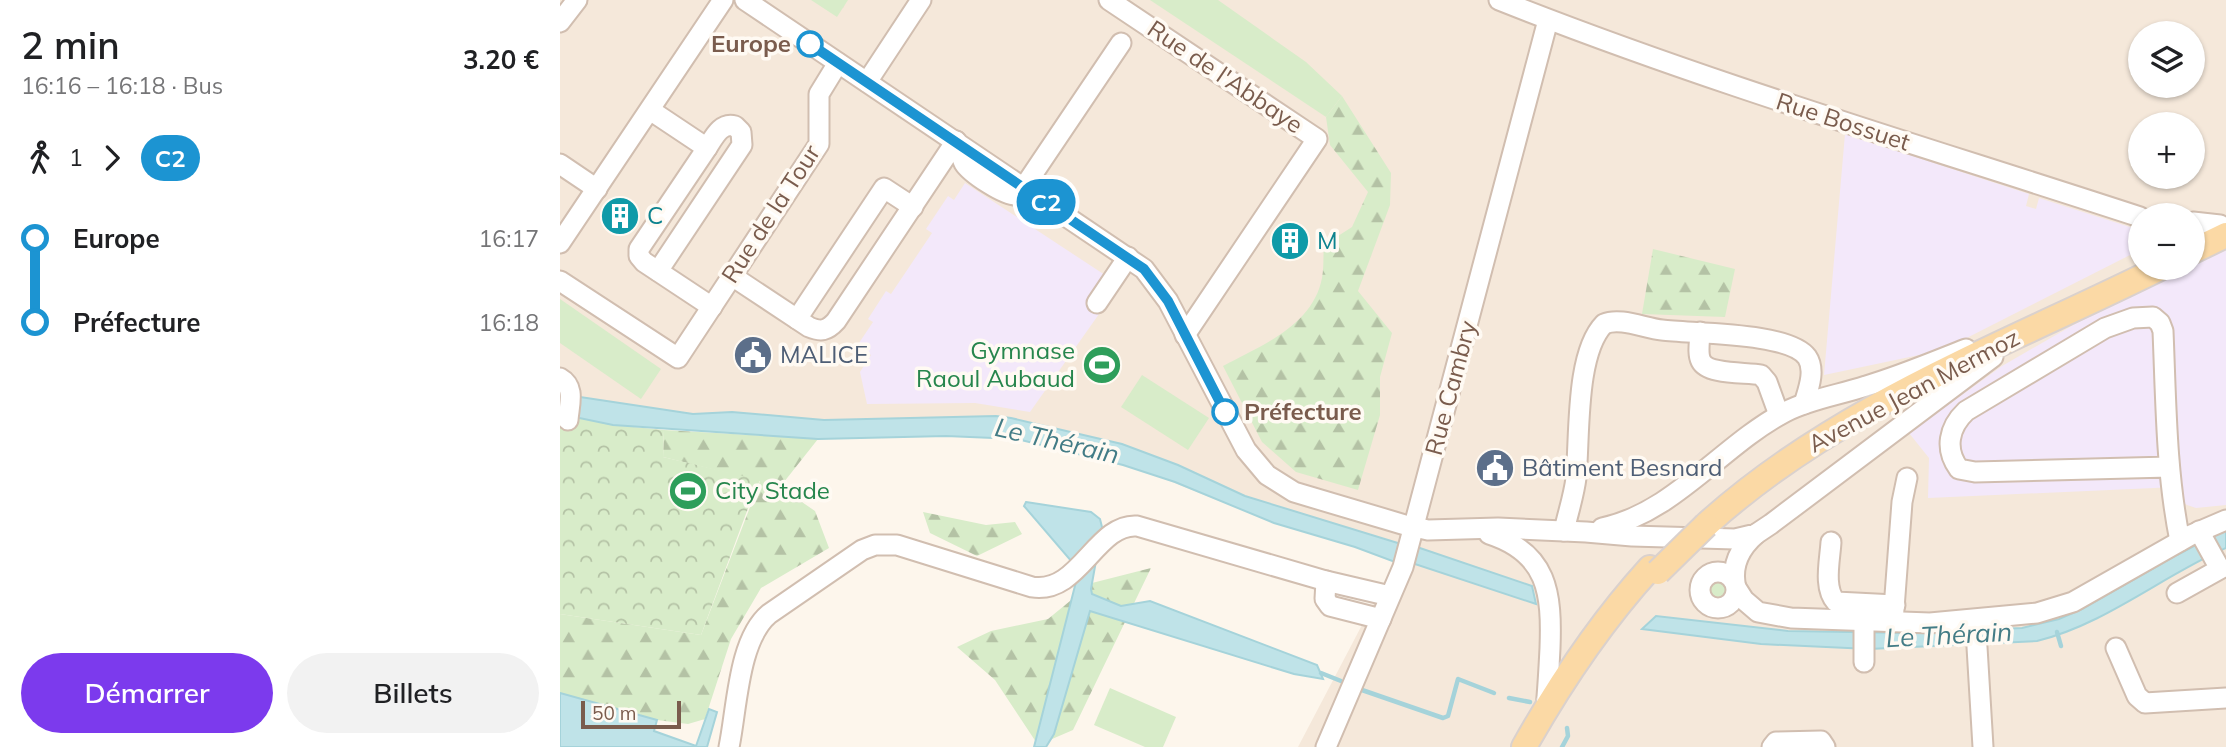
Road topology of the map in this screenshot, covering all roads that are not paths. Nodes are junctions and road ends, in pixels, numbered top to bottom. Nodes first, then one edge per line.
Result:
1 (577, 0) edge
2 (723, 0) edge
3 (745, 0) edge
4 (921, 0) edge
5 (1109, 0) edge
6 (1499, 0) edge
7 (1548, 20) junction
8 (560, 22) edge
9 (1121, 43) dead end
10 (838, 63) junction
11 (867, 82) junction
12 (650, 110) junction
13 (956, 141) junction
14 (707, 148) junction
15 (560, 164) edge
16 (1024, 187) junction
17 (597, 189) junction
18 (913, 207) junction
19 (2128, 213) edge
20 (2205, 224) edge
21 (2224, 227) edge
22 (2205, 234) edge
23 (2205, 242) edge
24 (560, 243) edge
25 (1128, 257) junction
26 (2128, 270) edge
27 (658, 271) junction
28 (732, 276) junction
29 (2135, 280) edge
30 (560, 281) edge
31 (1097, 303) dead end
32 (712, 307) junction
33 (2076, 309) junction
34 (797, 319) junction
35 (1700, 332) junction
36 (1185, 335) junction
37 (1983, 342) junction
38 (565, 386) edge
39 (1804, 404) junction
40 (1779, 415) junction
41 (568, 420) dead end
42 (2169, 467) junction
43 (1906, 478) dead end
44 (1654, 508) junction
45 (2226, 520) edge
46 (1467, 529) junction
47 (1699, 529) junction
48 (1564, 531) junction
49 (1586, 531) junction
50 (1413, 534) junction
51 (1756, 534) junction
52 (2201, 534) junction
53 (1666, 537) junction
54 (2180, 541) junction
55 (1831, 542) dead end
56 (2220, 565) edge
57 (1654, 570) junction
58 (1705, 578) junction
59 (1326, 581) junction
60 (1736, 586) junction
61 (2177, 593) dead end
62 (1391, 596) junction
63 (1894, 614) junction
64 (1864, 618) junction
65 (1381, 619) junction
66 (1977, 647) dead end
67 (2116, 648) dead end
68 (1864, 657) dead end
69 (2226, 698) edge
70 (1546, 708) junction
71 (729, 747) edge
72 (1326, 747) edge
73 (1524, 747) edge
74 (1532, 747) edge
75 (1541, 747) edge
76 (1772, 747) edge
77 (1825, 747) edge
78 (1983, 747) edge

1 - 8 street
2 - 12 street
3 - 10 street
4 - 11 street
5 - 36 street, Rue de l'Abbaye
6 - 7 street, Rue Bossuet
7 - 19 street, Rue Bossuet
7 - 50 street, Rue Cambry
9 - 16 street
10 - 11 street
10 - 28 street, Rue de la Tour
11 - 13 street
12 - 14 street
12 - 17 street
13 - 16 street
13 - 18 street
14 - 27 street
14 - 27 street
15 - 17 street
16 - 25 street
17 - 24 street
18 - 34 street
18 - 34 street
20 - 21 street
21 - 22 main road
21 - 23 main road
25 - 31 street
25 - 36 street
26 - 37 main road, Avenue Jean Mermoz
27 - 32 street
28 - 32 street, Rue de la Tour
28 - 34 street
29 - 33 main road, Avenue Jean Mermoz
30 - 32 street, Rue de la Tour
33 - 47 main road, Avenue Jean Mermoz
33 - 51 street
35 - 39 street
35 - 40 street
35 - 48 street
36 - 50 street
37 - 39 street
37 - 47 main road, Avenue Jean Mermoz
38 - 41 street
39 - 40 street
40 - 44 street
42 - 42 street
42 - 54 street
43 - 63 street
44 - 49 street
44 - 53 street
45 - 52 street
46 - 48 street
46 - 50 street
46 - 70 street
47 - 51 street
47 - 53 street
47 - 57 main road, Avenue Jean Mermoz, bridge
47 - 58 street
48 - 49 street
49 - 53 street
50 - 62 street, Rue Cambry
51 - 60 street
52 - 54 street
52 - 56 street
54 - 63 street
55 - 64 street
56 - 61 street
57 - 70 main road, Avenue Jean Mermoz
57 - 75 main road, Avenue Jean Mermoz
58 - 60 street
58 - 60 street
59 - 62 street
59 - 65 street
59 - 71 street
60 - 64 street
62 - 65 street, Rue Cambry
63 - 64 street
64 - 68 street
65 - 72 street, Rue Cambry
66 - 78 street
67 - 69 street
70 - 73 main road, Avenue Jean Mermoz
70 - 74 street, Avenue Jean Mermoz
76 - 77 street

